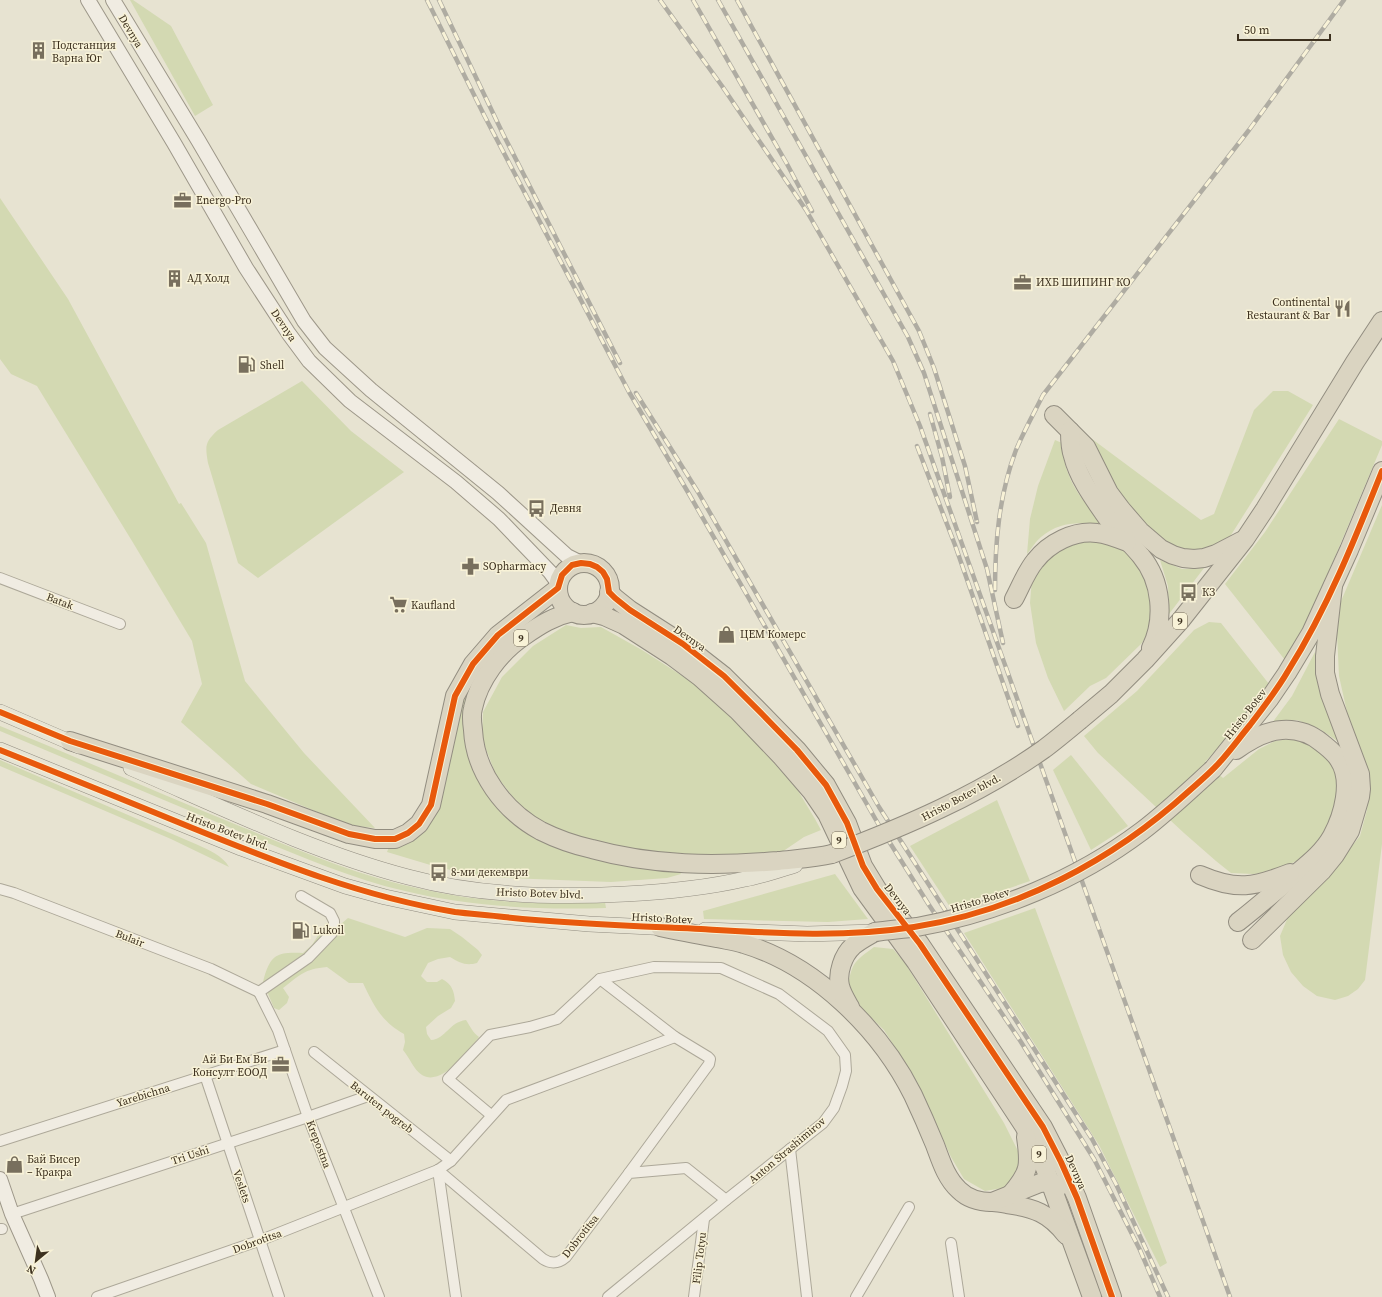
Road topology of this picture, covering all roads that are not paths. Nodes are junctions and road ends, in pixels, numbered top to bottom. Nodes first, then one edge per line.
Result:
1 (88, 0) edge
2 (112, 0) edge
3 (1381, 322) edge
4 (1054, 414) dead end
5 (1070, 432) junction
6 (1382, 471) edge
7 (1378, 484) edge
8 (1245, 539) junction
9 (1128, 543) junction
10 (581, 563) junction
11 (0, 578) edge
12 (558, 585) junction
13 (1333, 586) junction
14 (609, 592) junction
15 (1014, 599) dead end
16 (573, 612) junction
17 (592, 614) junction
18 (120, 624) dead end
19 (1145, 660) junction
20 (0, 712) edge
21 (70, 741) junction
22 (0, 750) edge
23 (1217, 765) junction
24 (827, 856) junction
25 (1304, 867) junction
26 (1200, 875) dead end
27 (0, 889) edge
28 (301, 896) dead end
29 (1238, 922) dead end
30 (660, 927) junction
31 (875, 932) junction
32 (1252, 940) dead end
33 (600, 979) junction
34 (259, 992) junction
35 (852, 1011) junction
36 (675, 1037) junction
37 (285, 1050) junction
38 (314, 1052) dead end
39 (206, 1076) junction
40 (368, 1096) junction
41 (491, 1116) junction
42 (308, 1117) junction
43 (1024, 1126) junction
44 (0, 1141) edge
45 (228, 1142) junction
46 (790, 1148) junction
47 (451, 1161) junction
48 (1061, 1162) junction
49 (438, 1170) junction
50 (629, 1173) junction
51 (0, 1179) edge
52 (1053, 1185) junction
53 (1076, 1198) junction
54 (726, 1200) junction
55 (1013, 1200) junction
56 (909, 1207) dead end
57 (343, 1208) junction
58 (12, 1214) junction
59 (704, 1219) junction
60 (261, 1240) junction
61 (951, 1243) dead end
62 (1073, 1245) junction
63 (48, 1297) edge
64 (97, 1297) edge
65 (279, 1297) edge
66 (379, 1297) edge
67 (456, 1297) edge
68 (608, 1297) edge
69 (694, 1297) edge
70 (807, 1297) edge
71 (856, 1297) edge
72 (959, 1297) edge
73 (1092, 1297) edge
74 (1112, 1297) edge

1 - 12 main road, Devnya
2 - 10 main road, Devnya
3 - 8 highway, 9
4 - 5 highway
5 - 8 highway
5 - 9 highway
6 - 7 highway, Hristo Botev
7 - 13 highway, Hristo Botev
8 - 19 highway, 9
9 - 15 highway
9 - 19 highway
10 - 12 highway
10 - 14 highway
11 - 18 street, Batak
12 - 16 highway
12 - 21 highway
13 - 23 highway, Hristo Botev
13 - 32 highway
14 - 17 highway
14 - 48 highway, Devnya
16 - 17 highway, 9
16 - 24 highway, 9
17 - 43 highway, Devnya / 9
19 - 24 highway, Hristo Botev blvd. / 9, bridge
20 - 21 main road, Hristo Botev blvd.
21 - 24 main road, Hristo Botev blvd.
22 - 30 main road, Hristo Botev
23 - 25 highway
23 - 31 highway, Hristo Botev, bridge
25 - 26 highway
25 - 29 highway
27 - 34 street, Bulair
28 - 34 street
30 - 31 main road, Hristo Botev
30 - 35 highway
31 - 35 highway
33 - 36 street
33 - 41 street
33 - 46 street, Anton Strashimirov
34 - 37 street, Krepostna
35 - 55 highway
36 - 41 street, Dobrotitsa
36 - 50 street
37 - 39 street, Yarebichna
37 - 42 street, Krepostna
38 - 40 street, Baruten pogreb
39 - 44 street, Yarebichna
39 - 45 street, Veslets
40 - 42 street, Tri Ushi
40 - 47 street, Baruten pogreb
41 - 47 street, Dobrotitsa
42 - 45 street, Tri Ushi
42 - 57 street, Krepostna
43 - 52 highway, Devnya / 9
43 - 55 highway
45 - 58 street, Tri Ushi
45 - 60 street, Veslets
46 - 54 street, Anton Strashimirov
46 - 70 street
47 - 49 street, Dobrotitsa
48 - 52 highway
48 - 53 highway, Devnya
49 - 50 street, Dobrotitsa
49 - 57 street, Dobrotitsa
49 - 67 street
50 - 54 street
51 - 58 main road
52 - 53 highway
52 - 55 highway
52 - 62 highway, Devnya / 9
53 - 74 highway, Devnya
54 - 59 street, Anton Strashimirov
55 - 62 highway
56 - 71 street
57 - 60 street, Dobrotitsa
57 - 66 street, Krepostna
58 - 63 main road
59 - 68 street, Anton Strashimirov
59 - 69 street, Filip Totyu
60 - 64 street, Dobrotitsa
60 - 65 street, Veslets
61 - 72 street
62 - 73 highway, Devnya / 9

